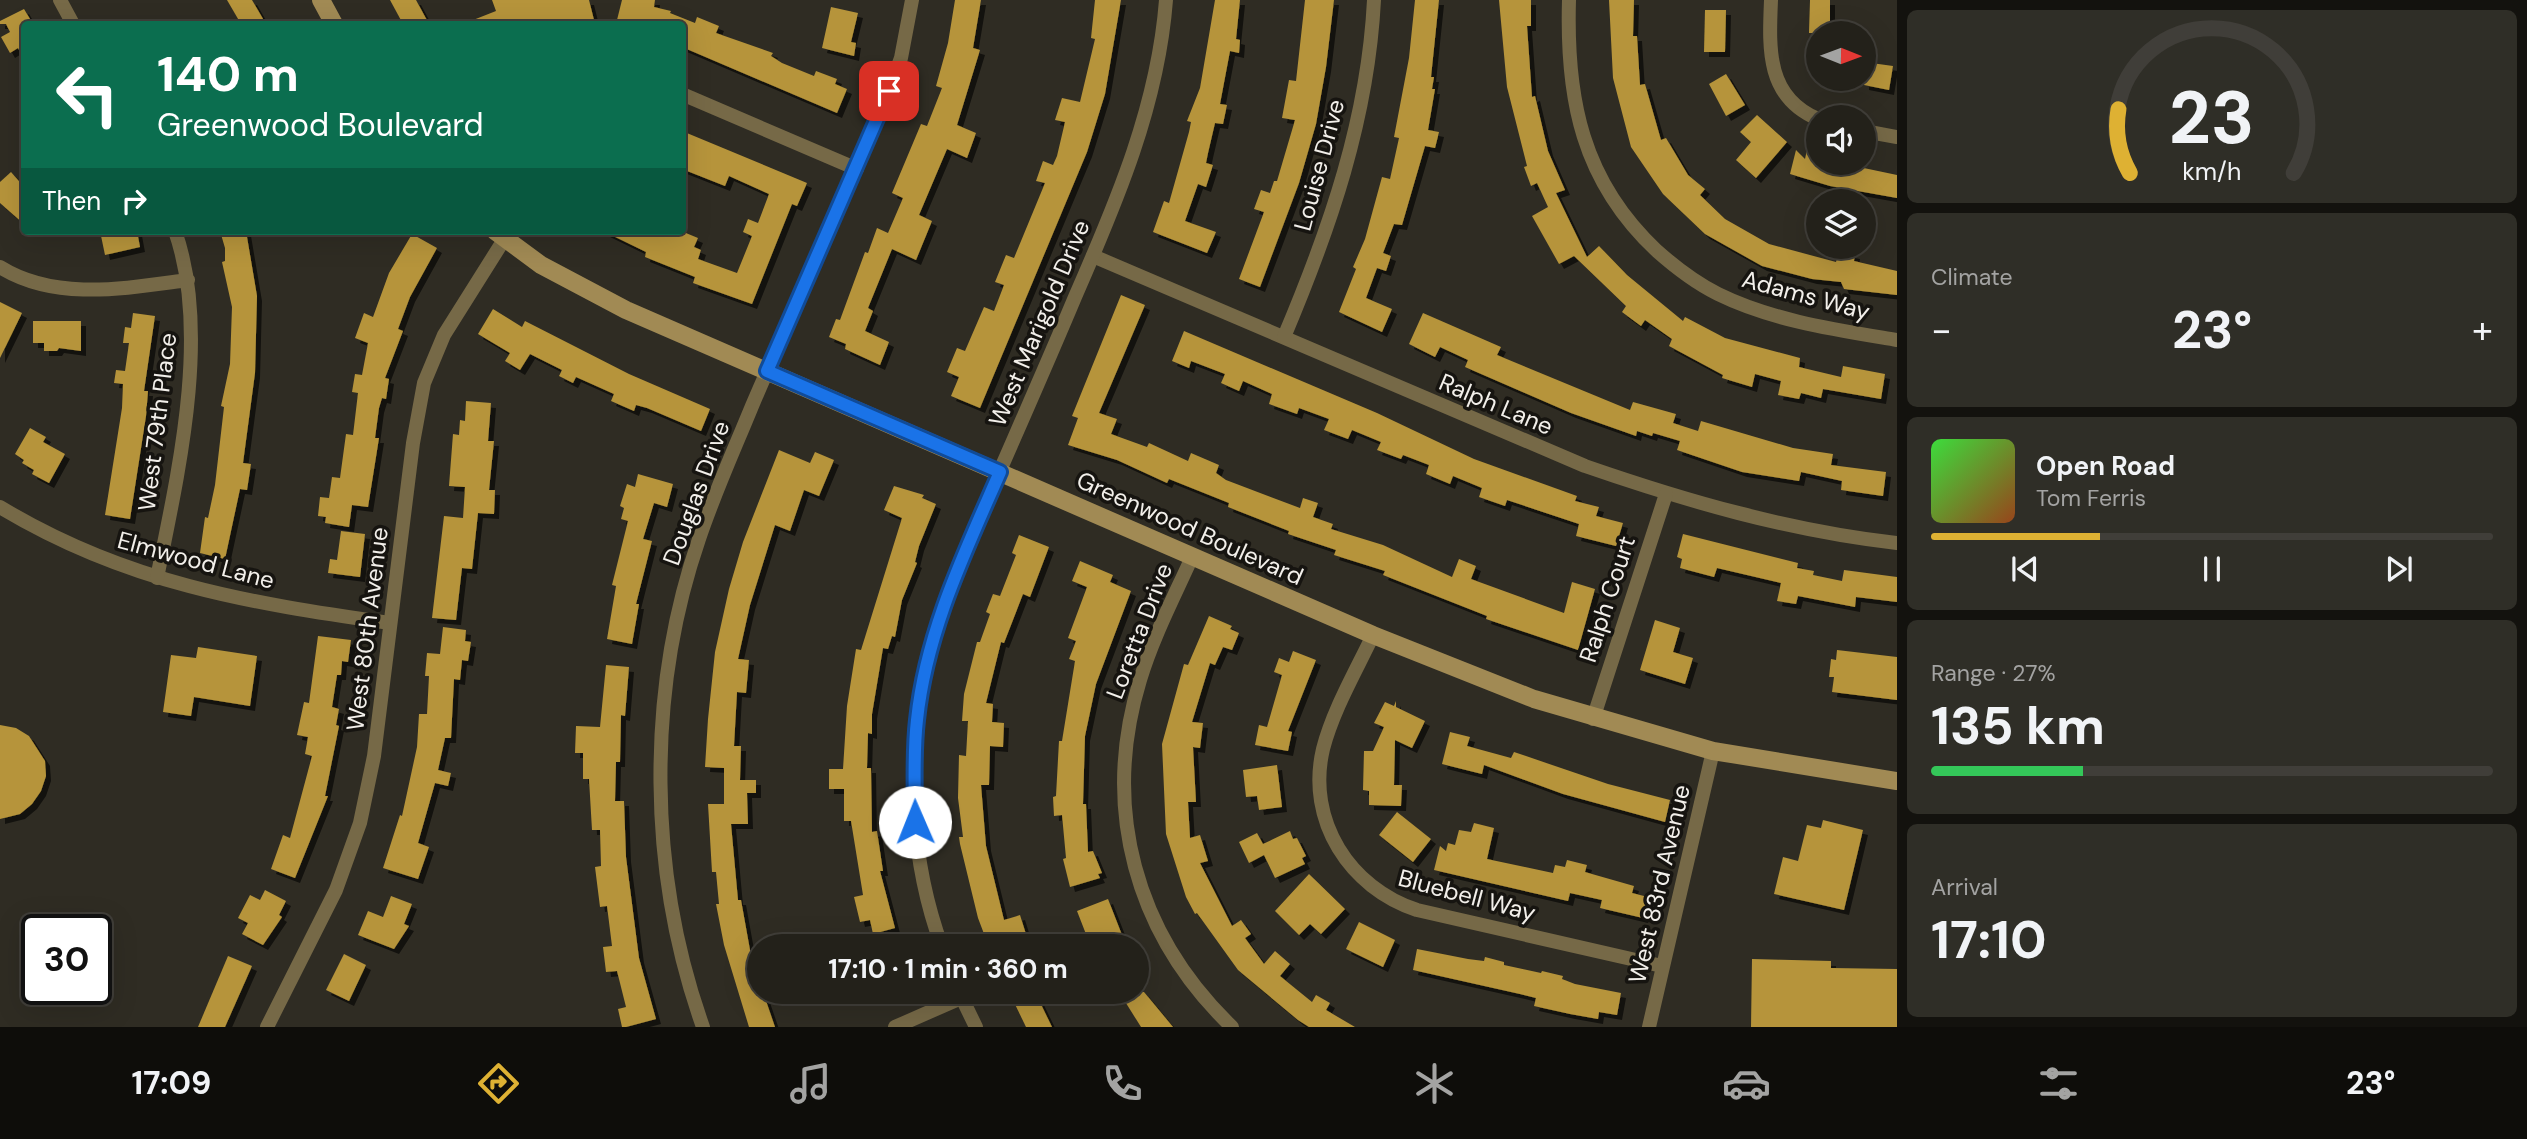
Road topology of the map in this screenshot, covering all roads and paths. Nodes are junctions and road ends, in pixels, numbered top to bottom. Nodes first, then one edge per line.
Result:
1 (60, 0) edge
2 (321, 0) edge
3 (912, 0) edge
4 (1166, 0) edge
5 (1374, 0) edge
6 (1569, 0) edge
7 (1771, 0) edge
8 (71, 21) edge
9 (332, 21) edge
10 (686, 96) edge
11 (1806, 111) edge
12 (1876, 133) edge
13 (1897, 137) edge
14 (857, 169) junction
15 (176, 235) edge
16 (500, 235) edge
17 (1093, 256) junction
18 (0, 267) edge
19 (188, 280) junction
20 (1284, 337) junction
21 (1897, 340) edge
22 (767, 371) junction
23 (1000, 472) junction
24 (1666, 494) junction
25 (0, 507) edge
26 (1897, 543) edge
27 (1192, 556) junction
28 (157, 578) junction
29 (390, 623) junction
30 (1373, 635) junction
31 (1592, 719) junction
32 (1713, 751) junction
33 (1897, 781) edge
34 (938, 934) edge
35 (1662, 966) junction
36 (942, 1004) edge
37 (964, 1004) edge
38 (267, 1027) edge
39 (703, 1027) edge
40 (895, 1027) edge
41 (976, 1027) edge
42 (1233, 1027) edge
43 (1649, 1027) edge

1 - 8 street
2 - 9 street
3 - 14 street, Douglas Drive
4 - 17 street, West Marigold Drive
5 - 20 street, Louise Drive
6 - 21 street, Adams Way
7 - 11 street
10 - 14 street
12 - 13 street
14 - 22 street, Douglas Drive
15 - 19 street, West 79th Place
16 - 22 street, Greenwood Boulevard
16 - 29 street, West 80th Avenue
17 - 20 street, Ralph Lane
17 - 23 street, West Marigold Drive
18 - 19 street
19 - 28 street, West 79th Place
20 - 24 street, Ralph Lane
22 - 23 street, Greenwood Boulevard
22 - 39 street, Douglas Drive
23 - 27 street, Greenwood Boulevard
23 - 34 street, West Marigold Drive
24 - 26 street, Ralph Lane
24 - 31 street, Ralph Court
25 - 28 street, Elmwood Lane
27 - 30 street, Greenwood Boulevard
27 - 42 street, Loretta Drive
28 - 29 street, Elmwood Lane
29 - 38 street, West 80th Avenue
30 - 31 street, Greenwood Boulevard
30 - 35 street, Bluebell Way
31 - 32 street, Greenwood Boulevard
32 - 33 street, Greenwood Boulevard
32 - 35 street, West 83rd Avenue
35 - 43 street, West 83rd Avenue
36 - 40 street
37 - 41 street

